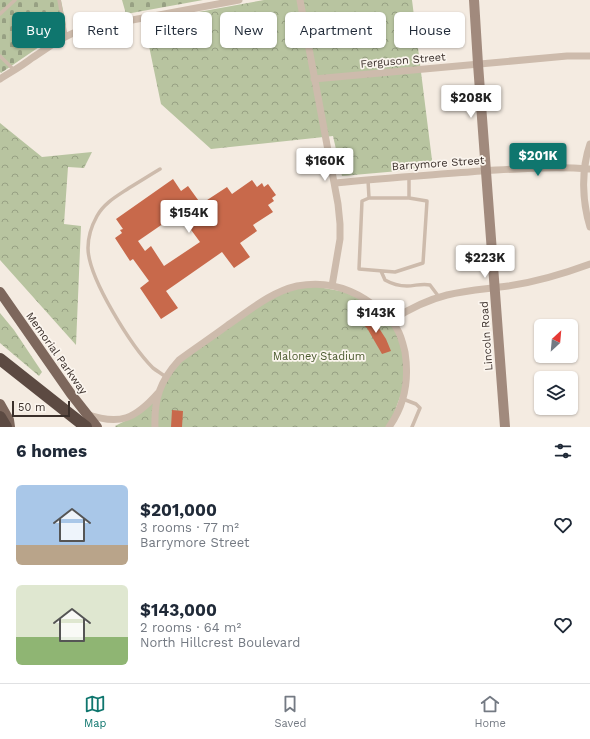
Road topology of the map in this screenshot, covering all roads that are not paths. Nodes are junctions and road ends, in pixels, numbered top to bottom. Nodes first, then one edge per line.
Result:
1 (15, 0) edge
2 (59, 0) edge
3 (239, 0) edge
4 (300, 0) edge
5 (474, 0) edge
6 (0, 14) edge
7 (70, 34) junction
8 (0, 56) edge
9 (590, 56) edge
10 (478, 64) junction
11 (14, 70) junction
12 (0, 78) edge
13 (314, 79) junction
14 (590, 144) edge
15 (588, 168) edge
16 (160, 169) dead end
17 (486, 171) junction
18 (408, 176) junction
19 (368, 180) junction
20 (335, 183) junction
21 (369, 198) junction
22 (409, 198) junction
23 (590, 227) edge
24 (590, 264) edge
25 (381, 271) junction
26 (332, 286) junction
27 (495, 288) junction
28 (0, 292) edge
29 (439, 297) junction
30 (392, 320) junction
31 (0, 360) edge
32 (166, 377) junction
33 (158, 393) junction
34 (403, 399) junction
35 (0, 404) edge
36 (85, 413) junction
37 (0, 417) edge
38 (6, 427) edge
39 (10, 427) edge
40 (86, 427) edge
41 (96, 427) edge
42 (156, 427) edge
43 (389, 427) edge
44 (412, 427) edge
45 (505, 427) edge

1 - 6 lane
2 - 7 lane
3 - 7 street
4 - 13 street
5 - 10 main road, Lincoln Road
7 - 11 street
8 - 11 lane
9 - 10 street, Ferguson Street
10 - 13 street, Ferguson Street
10 - 17 main road, Lincoln Road
11 - 12 street
13 - 20 street
14 - 15 street
15 - 17 street, Barrymore Street
15 - 23 street
16 - 32 lane
17 - 18 street, Barrymore Street
17 - 27 main road, Lincoln Road
18 - 19 street, Barrymore Street
18 - 22 lane
19 - 20 street, Barrymore Street
19 - 21 lane
20 - 26 street
21 - 22 lane
21 - 25 lane
22 - 25 lane
24 - 27 street
25 - 29 lane
26 - 30 street
26 - 32 street
27 - 29 street
27 - 45 main road, Lincoln Road
28 - 36 main road, Memorial Parkway
29 - 30 street
30 - 34 street
31 - 40 highway
32 - 33 street
33 - 36 street
33 - 42 street
34 - 43 street
34 - 44 lane
35 - 39 main road
36 - 41 main road, Memorial Parkway
37 - 38 highway

